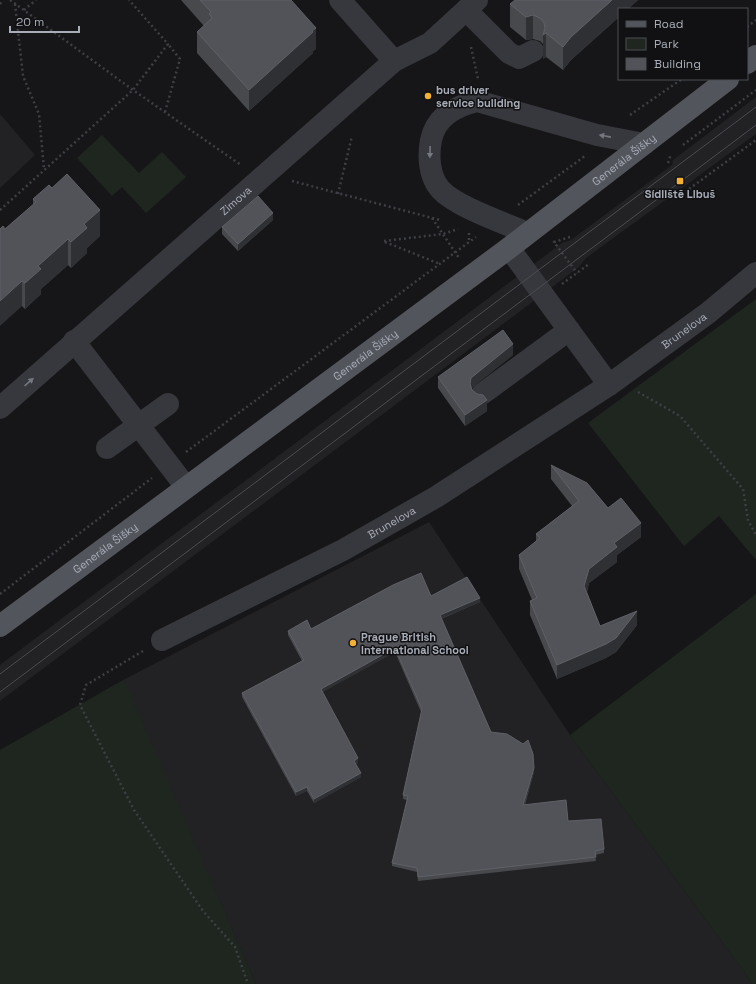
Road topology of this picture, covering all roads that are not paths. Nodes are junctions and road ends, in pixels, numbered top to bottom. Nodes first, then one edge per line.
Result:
1 (340, 0) edge
2 (471, 5) edge
3 (533, 51) dead end
4 (756, 56) edge
5 (394, 61) junction
6 (748, 62) edge
7 (727, 80) edge
8 (644, 144) junction
9 (527, 233) junction
10 (509, 248) junction
11 (756, 273) edge
12 (569, 330) junction
13 (74, 341) junction
14 (609, 384) junction
15 (482, 394) edge
16 (168, 404) dead end
17 (0, 408) edge
18 (139, 425) junction
19 (107, 448) dead end
20 (186, 487) junction
21 (0, 626) edge
22 (162, 640) road end

1 - 5 street
2 - 3 street
2 - 5 street, Zimova
4 - 6 main road
5 - 13 street, Zimova
7 - 8 main road, Generála Šišky
8 - 9 main road, Generála Šišky
8 -> 9 street
9 - 10 main road, Generála Šišky
10 - 12 street
10 - 20 main road, Generála Šišky
11 - 14 street, Brunelova
12 - 14 street
12 - 15 street
17 -> 13 street, Zimova
13 - 18 street
14 - 22 street, Brunelova
16 - 18 street
18 - 19 street
18 - 20 street
20 - 21 main road, Generála Šišky

